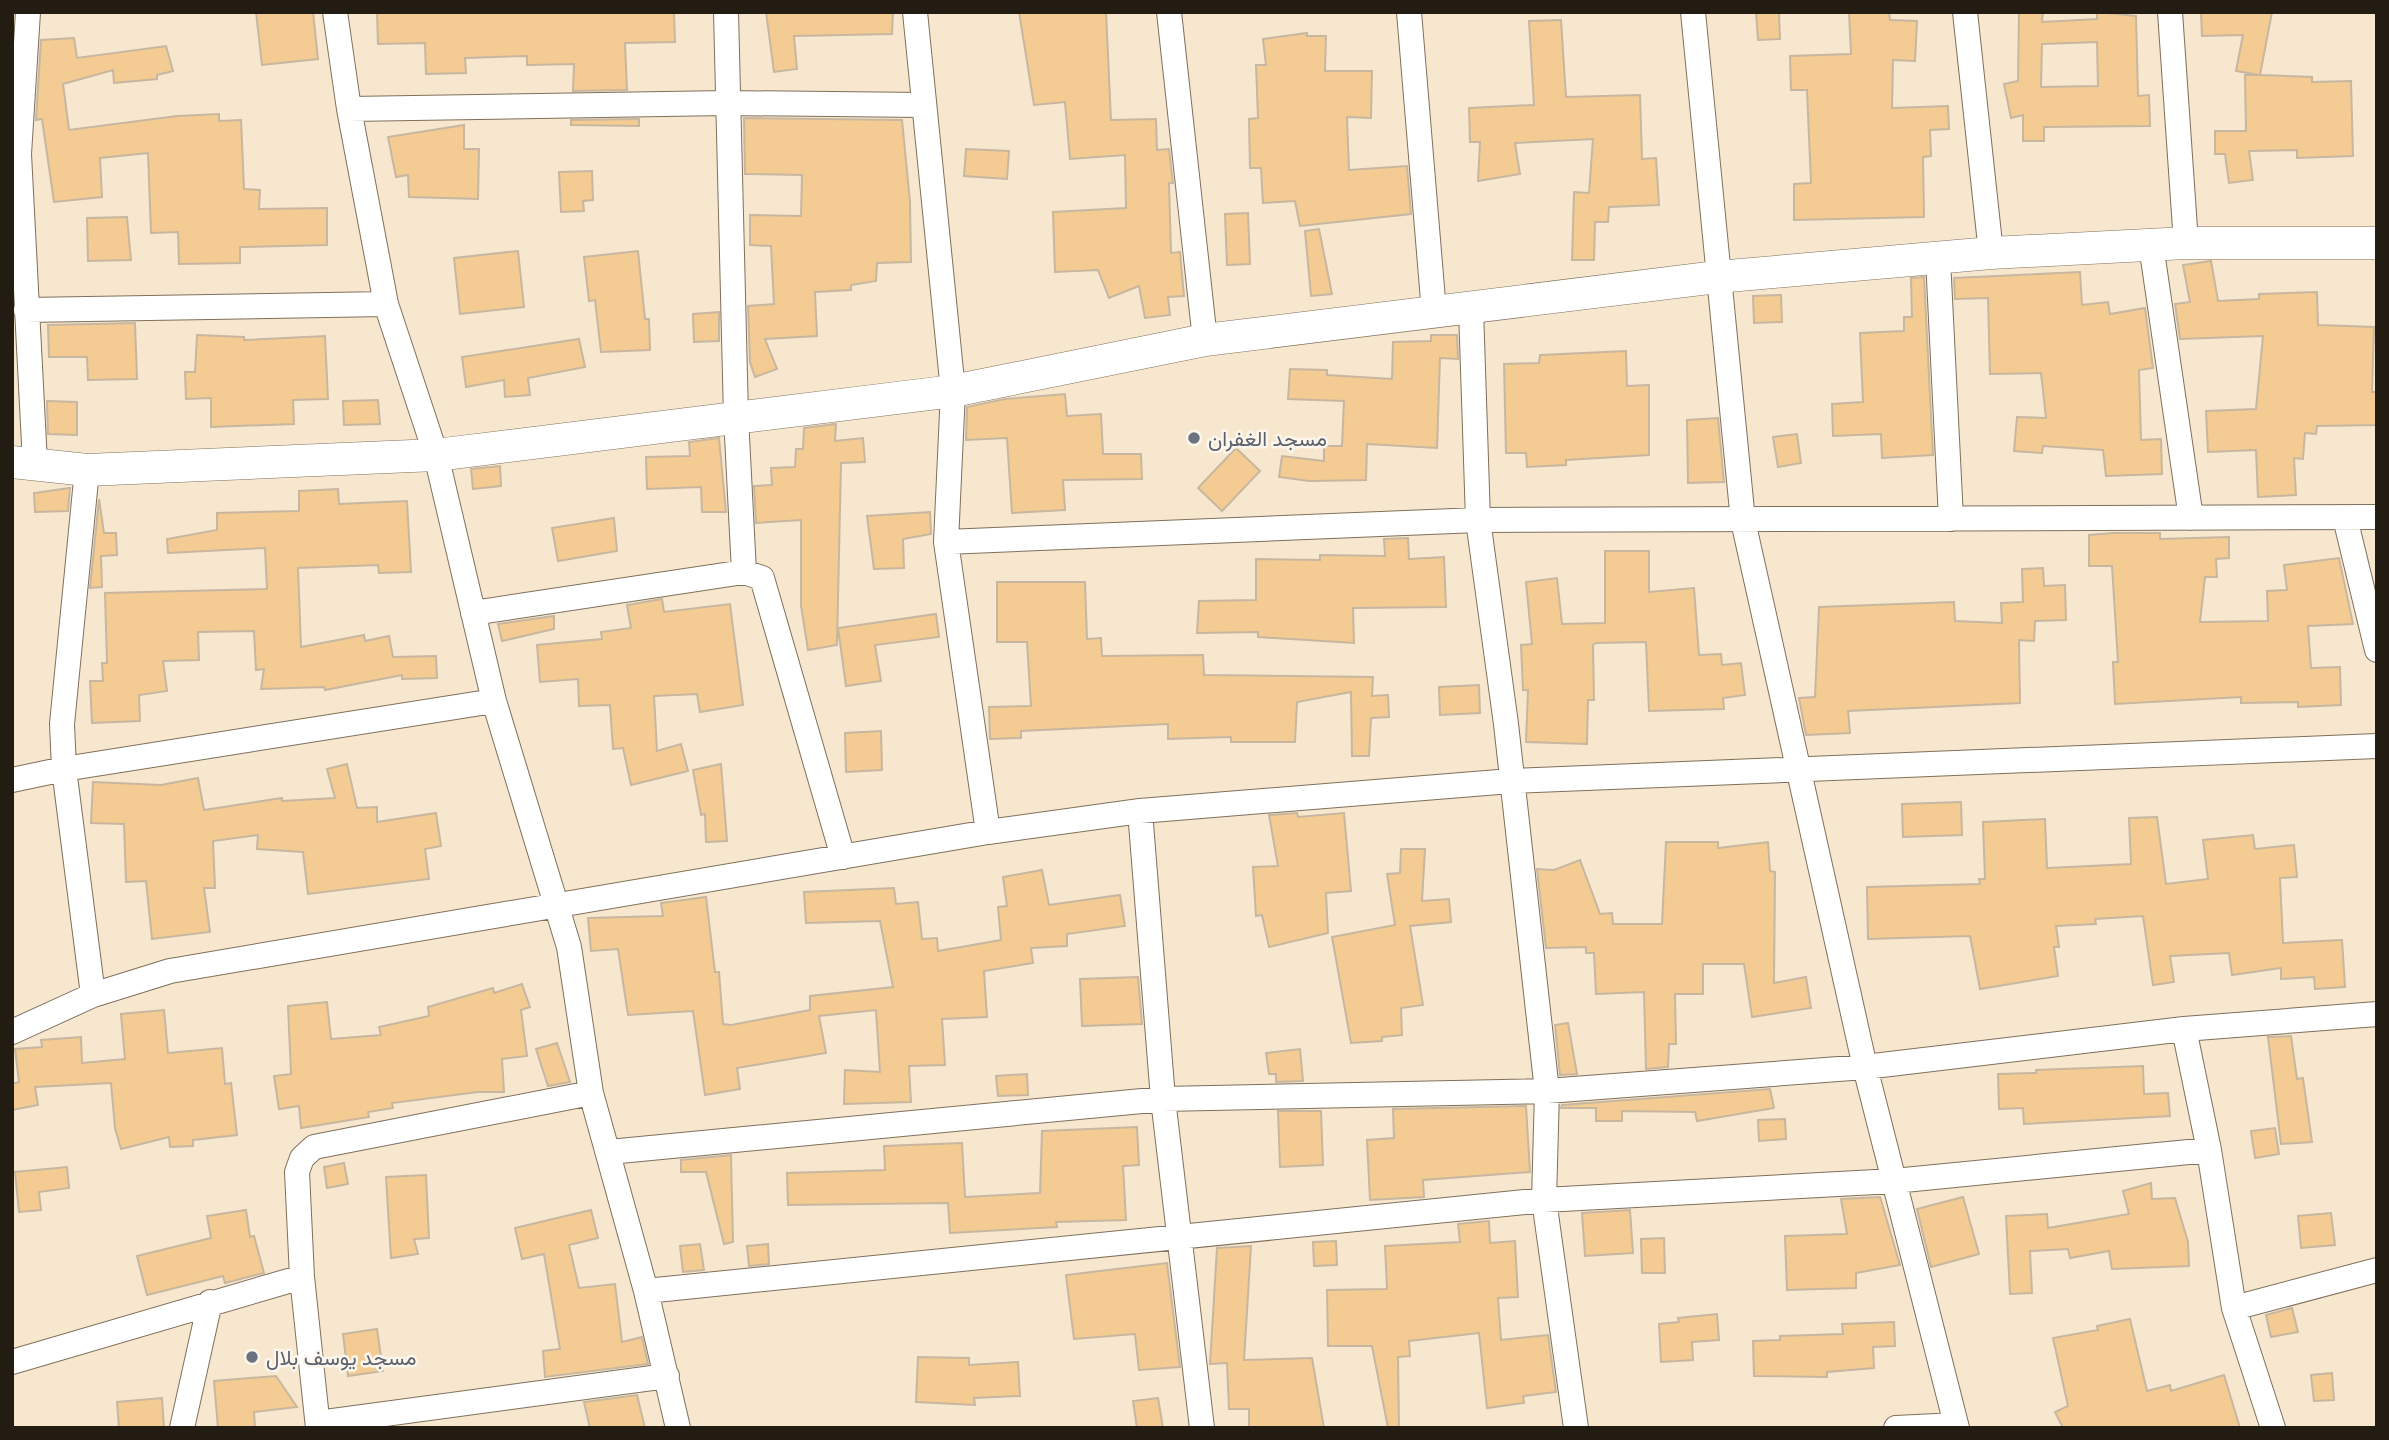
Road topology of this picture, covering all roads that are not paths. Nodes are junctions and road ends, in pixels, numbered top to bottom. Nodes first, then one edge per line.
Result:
1 (28, 12) edge
2 (335, 12) edge
3 (726, 12) edge
4 (915, 12) edge
5 (1169, 12) edge
6 (1409, 12) edge
7 (1693, 12) edge
8 (1965, 12) edge
9 (2170, 12) edge
10 (726, 103) junction
11 (924, 105) junction
12 (349, 109) junction
13 (16, 155) edge
14 (2186, 243) junction
15 (2377, 243) edge
16 (2151, 245) junction
17 (1991, 253) junction
18 (1938, 259) junction
19 (1717, 277) junction
20 (386, 304) junction
21 (1471, 309) junction
22 (26, 310) junction
23 (1434, 312) junction
24 (1205, 341) junction
25 (953, 391) junction
26 (736, 417) junction
27 (436, 455) junction
28 (23, 462) edge
29 (87, 470) junction
30 (2377, 517) edge
31 (2191, 518) junction
32 (2345, 518) junction
33 (1951, 519) junction
34 (1478, 520) junction
35 (1743, 521) junction
36 (946, 542) junction
37 (744, 572) junction
38 (473, 613) junction
39 (2377, 650) edge
40 (494, 701) junction
41 (2377, 746) edge
42 (64, 769) junction
43 (1800, 769) junction
44 (12, 780) edge
45 (1511, 781) junction
46 (1140, 811) junction
47 (988, 832) junction
48 (843, 857) junction
49 (553, 904) junction
50 (93, 995) junction
51 (2377, 1014) edge
52 (2184, 1029) junction
53 (12, 1032) edge
54 (1865, 1067) junction
55 (1547, 1091) junction
56 (591, 1093) junction
57 (1163, 1099) junction
58 (2209, 1150) junction
59 (609, 1152) junction
60 (1894, 1181) junction
61 (1544, 1200) junction
62 (1178, 1236) junction
63 (2377, 1270) edge
64 (302, 1277) junction
65 (646, 1291) junction
66 (210, 1302) junction
67 (2234, 1308) junction
68 (12, 1362) edge
69 (667, 1376) junction
70 (318, 1425) edge
71 (1956, 1426) edge
72 (182, 1428) edge
73 (678, 1428) edge
74 (1202, 1428) edge
75 (1576, 1428) edge
76 (1896, 1428) edge
77 (2273, 1428) edge

1 - 13 street
2 - 12 street
3 - 10 street
4 - 11 street
5 - 24 street
6 - 23 street
7 - 19 street
8 - 17 street
9 - 14 street
10 - 11 street
10 - 12 street
10 - 26 street
11 - 25 street
12 - 20 street
13 - 22 street
14 - 15 street
14 - 16 street
16 - 17 street
16 - 31 street
17 - 18 street
18 - 19 street
18 - 33 street
19 - 21 street
19 - 35 street
20 - 22 street
20 - 27 street
21 - 23 street
21 - 34 street
22 - 28 street
23 - 24 street
24 - 25 street
25 - 26 street
25 - 36 street
26 - 27 street
26 - 37 street
27 - 29 street
27 - 38 street
28 - 29 street
29 - 42 street
30 - 32 street
31 - 32 street
31 - 33 street
32 - 39 street
33 - 35 street
34 - 35 street
34 - 36 street
34 - 45 street
35 - 43 street
36 - 47 street
37 - 38 street
37 - 48 street
38 - 40 street
40 - 42 street
40 - 49 street
41 - 43 street
42 - 44 street
42 - 50 street
43 - 45 street
43 - 54 street
45 - 46 street
45 - 55 street
46 - 47 street
46 - 57 street
47 - 48 street
48 - 49 street
49 - 50 street
49 - 56 street
50 - 53 street
51 - 52 street
52 - 54 street
52 - 58 street
54 - 55 street
54 - 60 street
55 - 57 street
55 - 61 street
56 - 59 street
56 - 64 street
57 - 59 street
57 - 62 street
58 - 60 street
58 - 67 street
59 - 65 street
60 - 61 street
60 - 71 street
61 - 62 street
61 - 75 street
62 - 65 street
62 - 74 street
63 - 67 street
64 - 66 street
64 - 70 street
65 - 69 street
66 - 68 street
66 - 72 street
67 - 77 street
69 - 70 street
69 - 73 street
71 - 76 street

